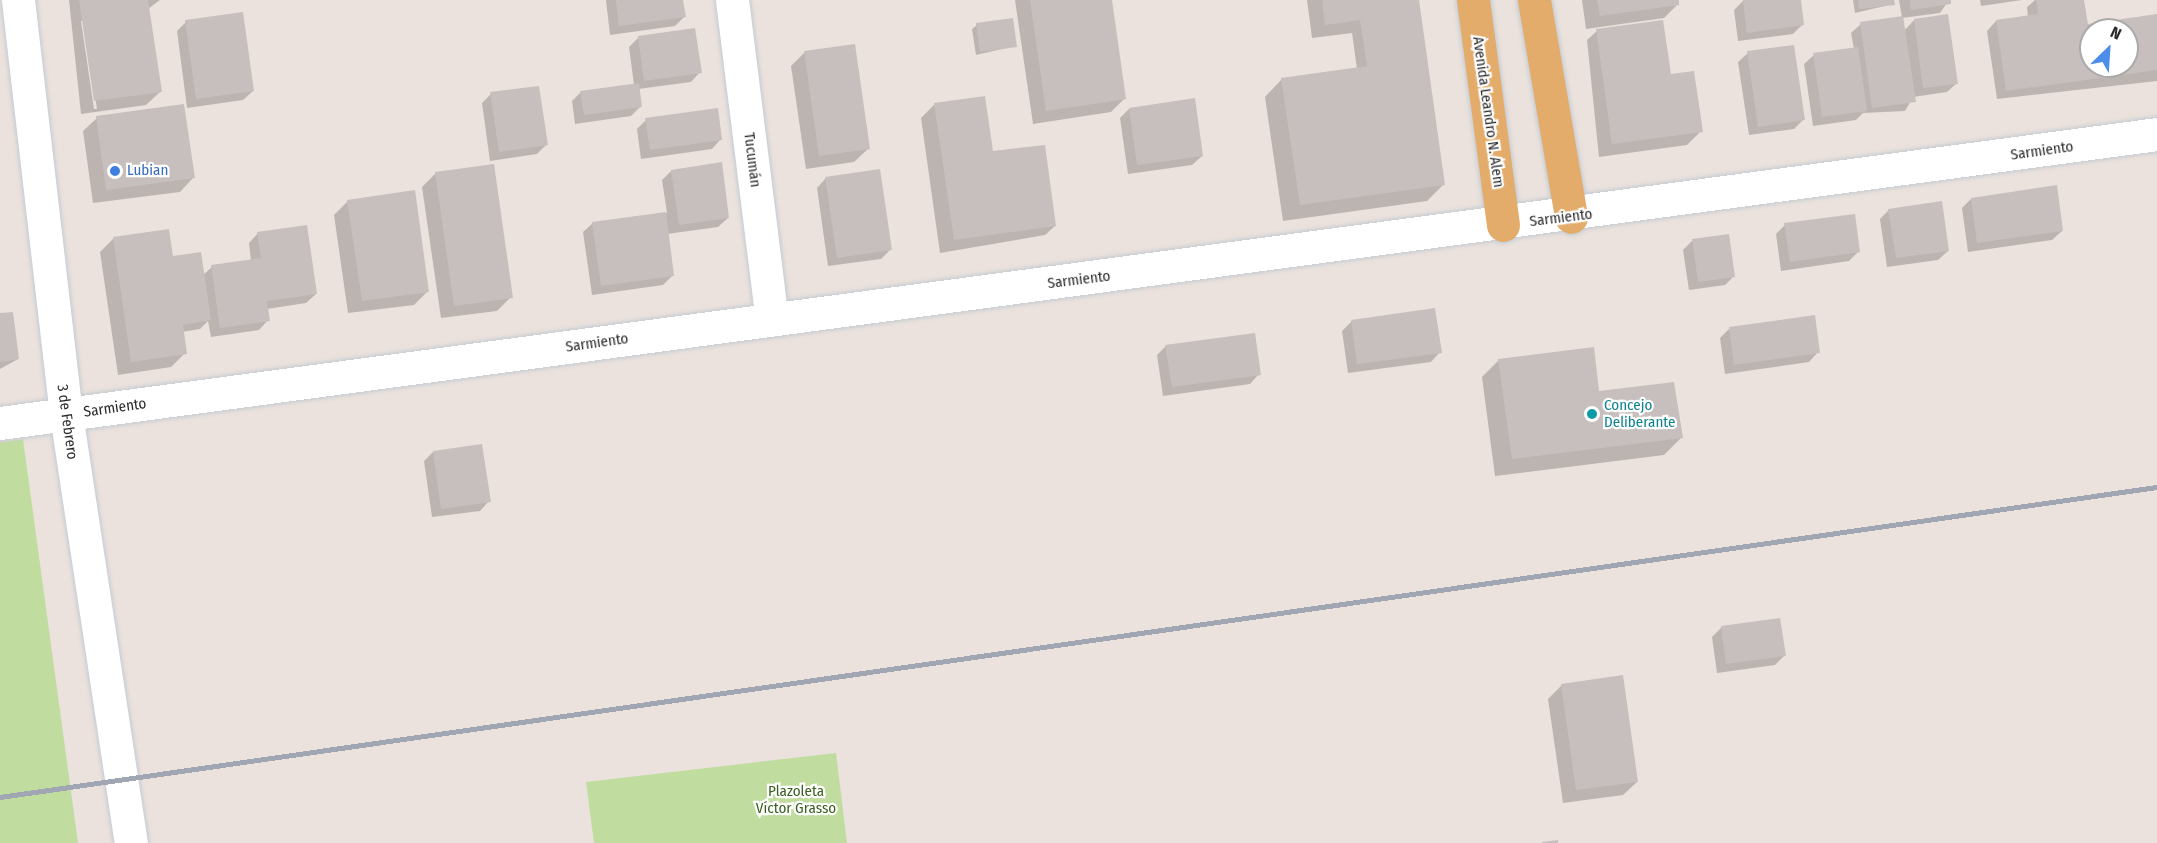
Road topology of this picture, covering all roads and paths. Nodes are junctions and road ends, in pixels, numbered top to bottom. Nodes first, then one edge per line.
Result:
1 (18, 0) edge
2 (732, 0) edge
3 (1473, 0) edge
4 (1534, 0) edge
5 (2157, 134) edge
6 (1571, 217) junction
7 (1503, 225) junction
8 (772, 320) junction
9 (66, 414) junction
10 (0, 423) edge
11 (131, 843) edge

1 - 9 street, 3 de Febrero
2 - 8 street, Tucumán
3 - 7 main road, Avenida Leandro N. Alem
4 - 6 main road
5 - 6 street, Sarmiento
6 - 7 street, Sarmiento
7 - 8 street, Sarmiento
8 - 9 street, Sarmiento
9 - 10 street, Sarmiento
9 - 11 street, 3 de Febrero

